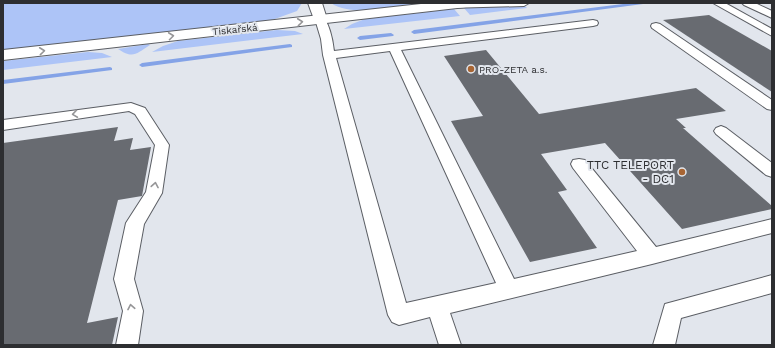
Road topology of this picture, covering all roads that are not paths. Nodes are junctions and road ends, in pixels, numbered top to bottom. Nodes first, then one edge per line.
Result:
1 (315, 3) edge
2 (466, 3) edge
3 (524, 3) edge
4 (718, 3) edge
5 (747, 3) edge
6 (765, 3) edge
7 (432, 7) junction
8 (772, 7) edge
9 (772, 15) edge
10 (320, 19) junction
11 (593, 23) dead end
12 (656, 26) dead end
13 (772, 33) edge
14 (394, 47) junction
15 (3, 55) edge
16 (329, 55) junction
17 (772, 106) edge
18 (3, 125) edge
19 (721, 131) dead end
20 (579, 164) dead end
21 (772, 172) edge
22 (772, 226) edge
23 (652, 256) junction
24 (772, 284) edge
25 (509, 289) junction
26 (437, 306) junction
27 (127, 345) edge
28 (450, 345) edge
29 (664, 345) edge

1 - 10 street
2 - 7 street, Tiskařská
3 - 7 lane
4 - 13 lane
5 - 9 lane
6 - 8 lane
7 - 10 street, Tiskařská
15 -> 10 street, Tiskařská
10 - 16 lane
11 - 14 lane
12 - 17 lane
14 - 16 lane
14 - 25 lane
16 - 26 lane
27 -> 18 lane
19 - 21 lane
20 - 23 lane
22 - 23 lane
23 - 25 lane
24 - 29 lane
25 - 26 lane
26 - 28 lane

